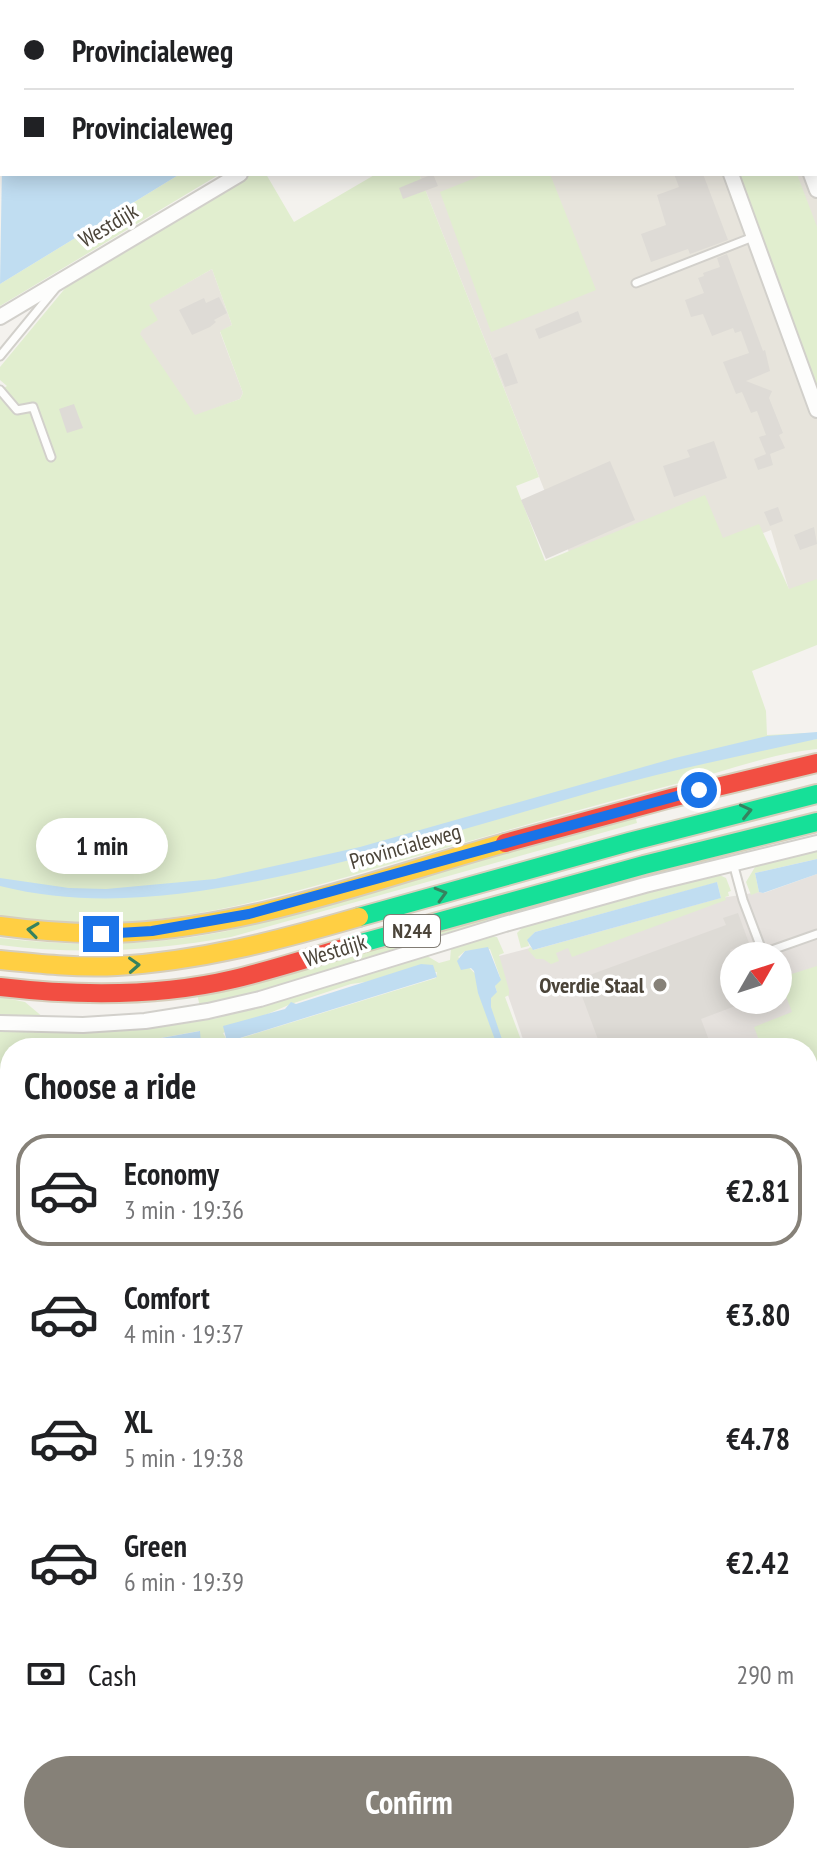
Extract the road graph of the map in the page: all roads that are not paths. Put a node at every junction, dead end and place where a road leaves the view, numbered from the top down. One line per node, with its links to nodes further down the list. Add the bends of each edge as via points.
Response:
1 (237, 176): 4 (street, Westdijk)
2 (732, 176): 3 (street)
3 (754, 237): 5 (lane); 9 (street)
4 (63, 279): 6 (street, Westdijk); 7 (lane)
5 (636, 283)
6 (0, 317)
7 (0, 356)
8 (0, 390): 10 (lane, via 17,410 33,407)
9 (817, 410)
10 (51, 457)
11 (817, 763): 16 (main road, Provincialeweg, one-way to 16, via 204,924 101,934)
12 (817, 794): 18 (main road, one-way to 12, via 135,966 223,954)
13 (817, 822): 19 (main road, Westdijk / N244, via 233,979 113,992)
14 (817, 843): 15 (street, Westdijk)
15 (733, 863): 17 (lane, via 763,953); 20 (street, Westdijk, via 208,1011 83,1025)
16 (0, 926)
17 (817, 934)
18 (0, 960)
19 (0, 987)
20 (0, 1023)

